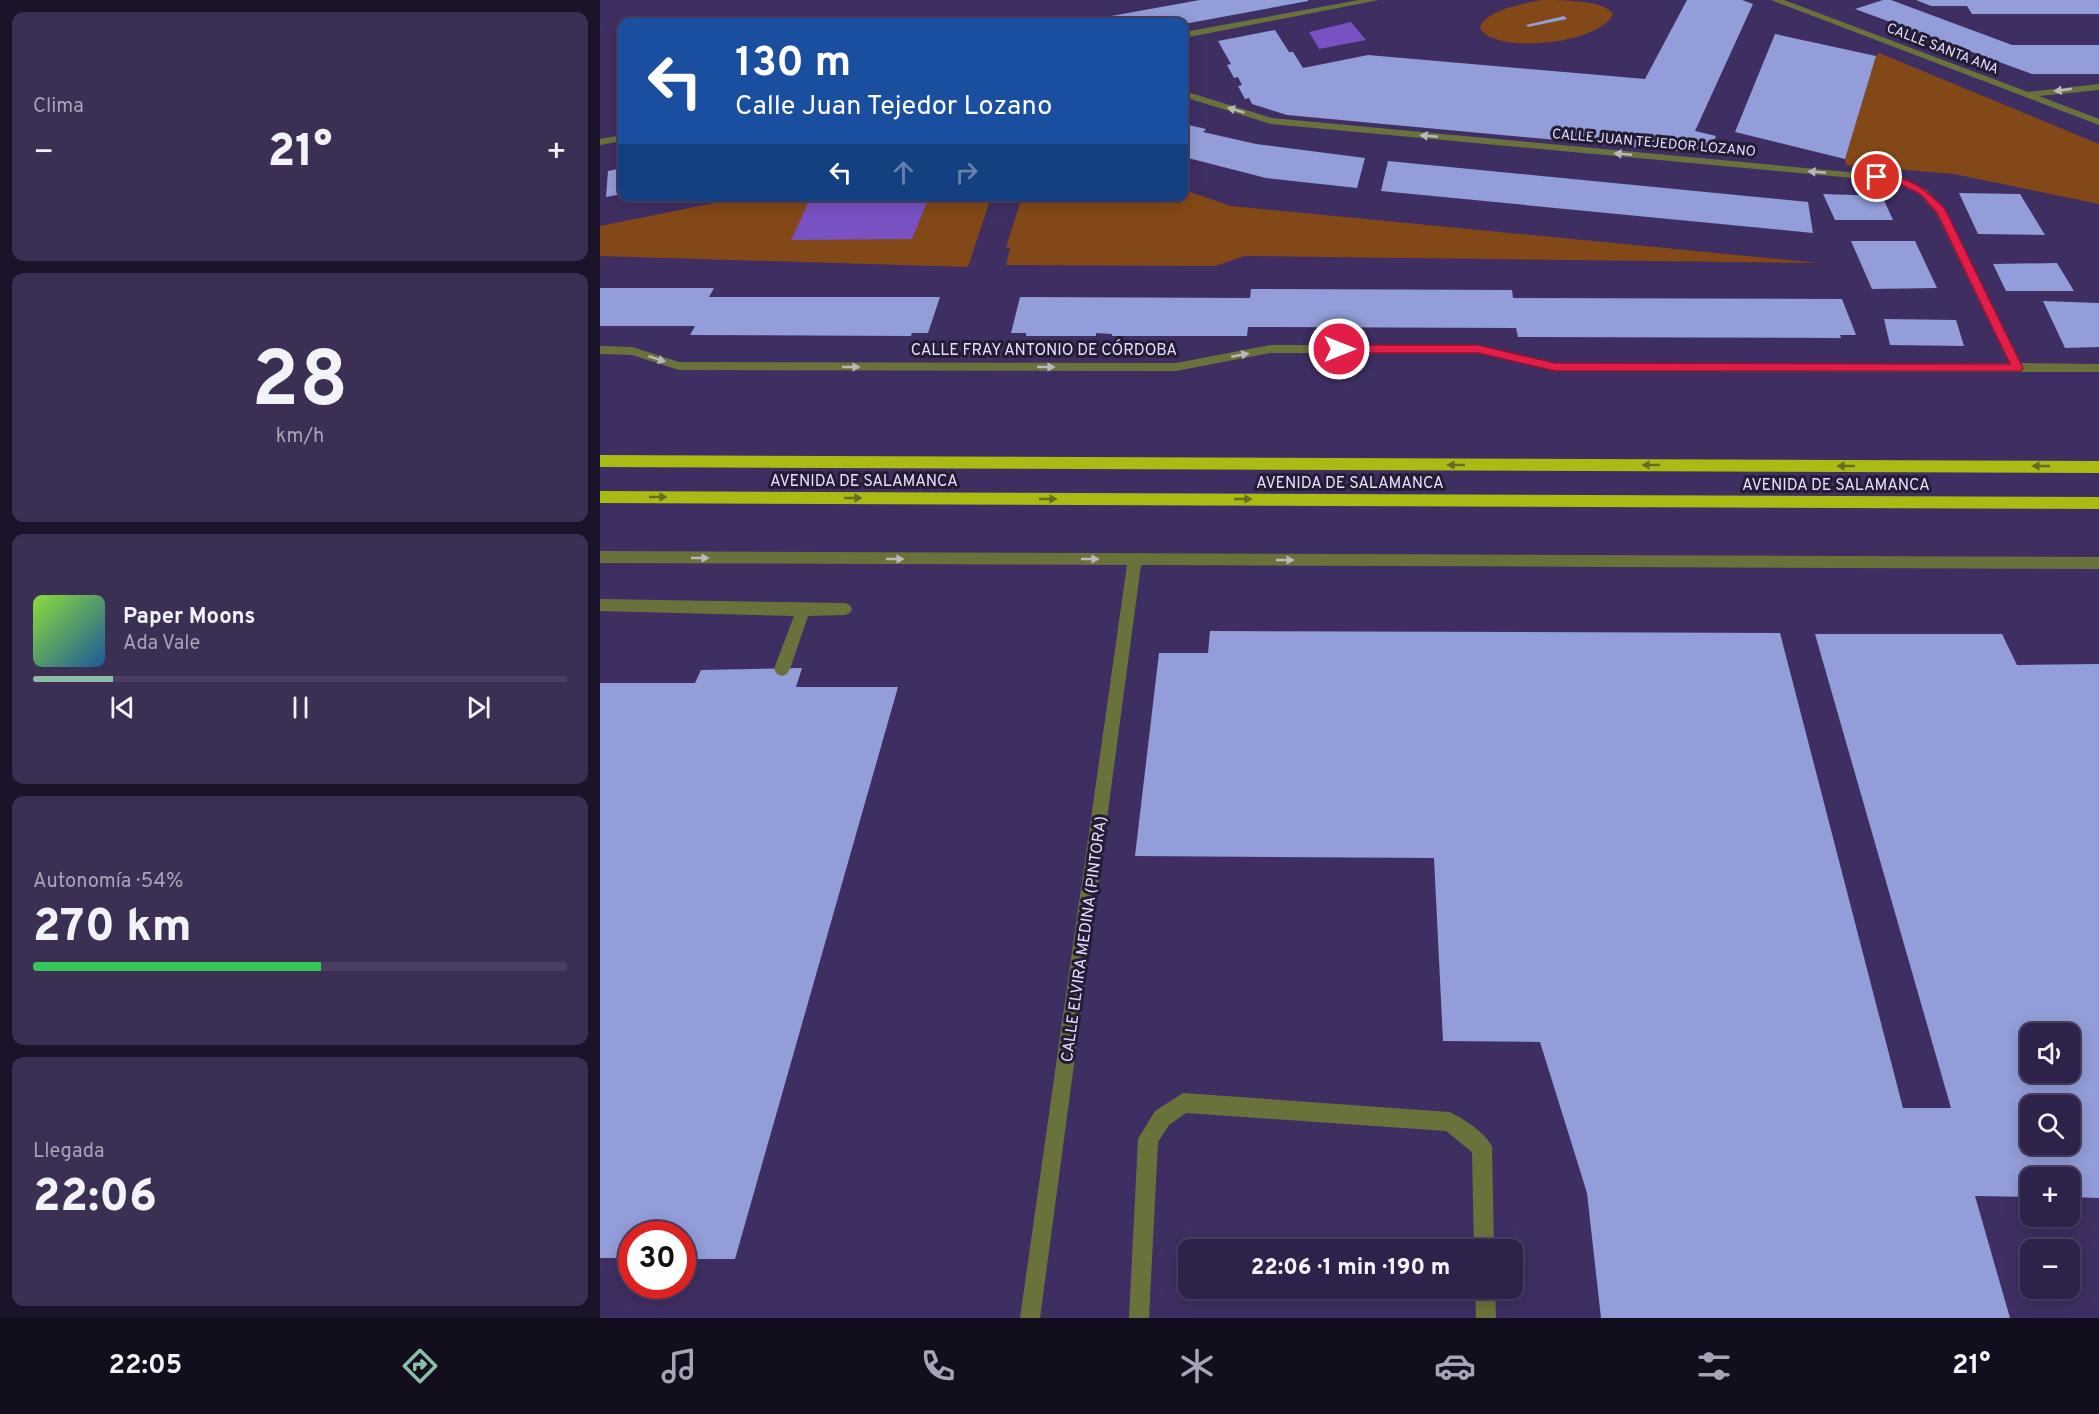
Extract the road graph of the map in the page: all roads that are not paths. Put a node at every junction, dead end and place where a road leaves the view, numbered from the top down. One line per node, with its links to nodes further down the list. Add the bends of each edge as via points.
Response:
1 (1374, 0): 4 (street)
2 (1801, 0): 3 (street)
3 (1781, 2): 7 (street, CALLE SANTA ANA)
4 (1188, 34)
5 (2099, 87): 7 (street, one-way to 7)
6 (1188, 95): 12 (street, CALLE JUAN TEJEDOR LOZANO, one-way to 6, via 1941,212 1923,192 1898,179 1271,121)
7 (2026, 95): 8 (street, CALLE SANTA ANA)
8 (2099, 122)
9 (618, 139): 10 (street)
10 (600, 142)
11 (600, 350): 12 (street, CALLE FRAY ANTONIO DE CÓRDOBA, one-way to 12, via 632,351 679,366 1176,367 1270,349 1478,349 1555,367)
12 (2018, 368): 13 (street, CALLE FRAY ANTONIO DE CÓRDOBA)
13 (2099, 369)
14 (600, 462): 15 (highway, AVENIDA DE SALAMANCA, one-way to 14)
15 (2099, 466)
16 (600, 497): 17 (highway, AVENIDA DE SALAMANCA, one-way to 17)
17 (2099, 503)
18 (600, 557): 19 (street, one-way to 19)
19 (1136, 560): 20 (street, one-way to 20); 27 (street, CALLE ELVIRA MEDINA (PINTORA))
20 (2099, 563)
21 (600, 605): 23 (street)
22 (845, 609): 23 (street)
23 (803, 610): 24 (street)
24 (782, 669)
25 (1484, 1239): 28 (street, via 1482,1147 1449,1122 1183,1103 1162,1118 1148,1139)
26 (1485, 1299): 29 (street)
27 (1030, 1318)
28 (1139, 1318)
29 (1486, 1318)

